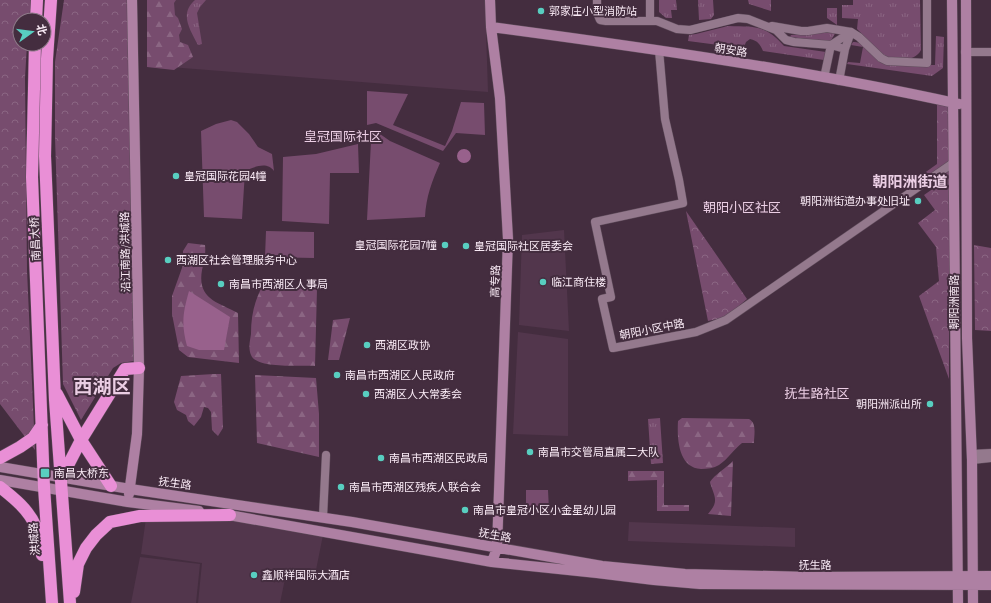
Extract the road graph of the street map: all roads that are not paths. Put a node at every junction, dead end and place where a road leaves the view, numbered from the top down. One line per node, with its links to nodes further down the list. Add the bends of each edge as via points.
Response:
1 (37, 0): 10 (highway)
2 (51, 0): 27 (highway, 南昌大桥, via 45,156)
3 (132, 0): 26 (main road, 沿江南路/洪城路)
4 (490, 0): 13 (main road, 高专路)
5 (597, 0): 11 (street, via 600,20)
6 (650, 0): 11 (street)
7 (927, 0): 14 (street, via 926,63 887,61)
8 (952, 0): 23 (main road, 朝阳洲南路)
9 (966, 0): 19 (main road, 朝阳洲南路)
10 (36, 12)
11 (650, 21): 12 (street, via 690,30 738,18 748,18)
12 (762, 24): 14 (street, via 801,31 826,28); 15 (street, via 776,30 786,40)
13 (491, 27): 17 (main road, 朝安路); 47 (main road, 高专路, via 500,98 508,239)
14 (851, 32): 15 (street); 16 (street)
15 (831, 45): 16 (street); 21 (street)
16 (846, 49): 22 (street)
17 (659, 50): 21 (main road, 朝安路); 25 (street, 朝阳小区中路, via 666,119 682,203 595,222 611,297 602,299 613,348 696,332 726,320)
18 (35, 52): 28 (highway, 南昌大桥, via 32,177)
19 (965, 52): 20 (street); 24 (main road, 朝阳洲南路)
20 (991, 52)
21 (824, 78): 22 (main road, 朝安路)
22 (839, 80): 23 (main road, 朝安路)
23 (952, 102): 24 (main road, 朝安路); 25 (main road, 朝阳洲南路)
24 (965, 105): 32 (main road, 朝阳洲南路, via 966,338)
25 (953, 163): 50 (main road, 朝阳洲南路)
26 (140, 368): 29 (highway, via 125,370); 42 (main road, 沿江南路/洪城路, via 137,434)
27 (55, 389): 29 (highway); 37 (highway, 南昌大桥)
28 (42, 425): 33 (highway, via 33,438); 36 (highway, 南昌大桥)
29 (81, 440): 37 (highway); 39 (highway)
30 (991, 452): 32 (street)
31 (326, 455): 46 (street)
32 (972, 457): 34 (street); 51 (main road, 朝阳洲南路)
33 (0, 458)
34 (991, 458)
35 (0, 467): 36 (main road, 抚生路)
36 (43, 474): 37 (main road, 抚生路); 40 (highway, 洪城路)
37 (62, 477): 39 (main road, 抚生路); 43 (highway)
38 (0, 480): 40 (main road, 抚生路)
39 (111, 486): 42 (main road, 抚生路)
40 (44, 487): 43 (main road, 抚生路); 53 (highway, 洪城路)
41 (0, 488): 53 (highway, via 26,509 36,527)
42 (130, 489): 44 (main road, 沿江南路/洪城路); 46 (main road, 抚生路)
43 (62, 490): 44 (main road, 抚生路); 54 (highway)
44 (128, 502): 45 (main road, 抚生路)
45 (230, 515): 48 (main road, 抚生路); 54 (highway, via 140,516 110,522 86,548 78,564)
46 (323, 517): 47 (main road, 抚生路)
47 (497, 548): 48 (main road, 高专路); 50 (main road, 抚生路, via 602,566 685,574)
48 (492, 562): 50 (main road, 抚生路, via 700,584)
49 (991, 576): 51 (main road, 抚生路)
50 (958, 581): 51 (main road, 抚生路); 55 (main road, 朝阳洲南路)
51 (973, 581): 52 (main road, 抚生路); 56 (main road, 朝阳洲南路)
52 (991, 585)
53 (52, 600)
54 (71, 603)
55 (958, 603)
56 (973, 603)

